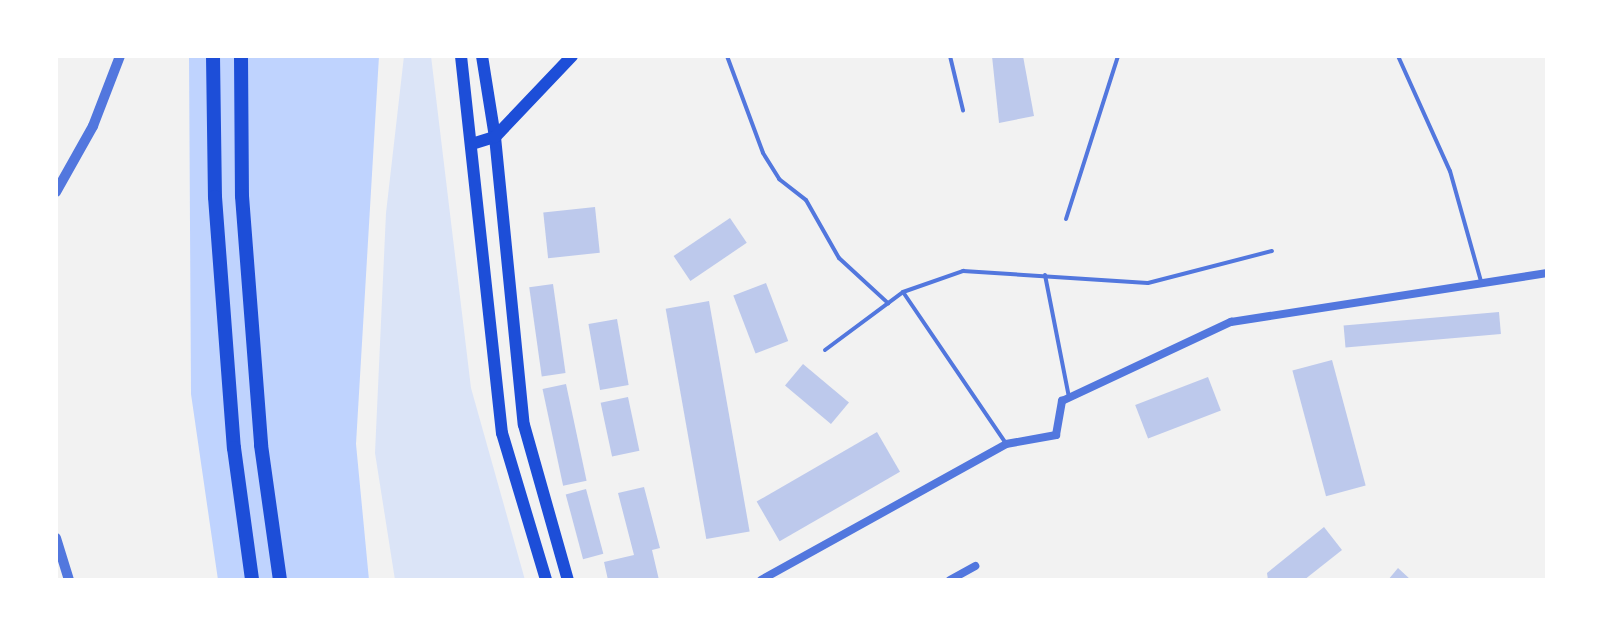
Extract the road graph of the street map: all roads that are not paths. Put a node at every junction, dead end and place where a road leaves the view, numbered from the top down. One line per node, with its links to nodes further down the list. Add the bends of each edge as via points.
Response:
1 (120, 56): 14 (street, via 93,126)
2 (213, 56): 28 (highway, via 223,307)
3 (241, 56): 29 (highway, via 246,242 261,445)
4 (461, 56): 13 (highway)
5 (482, 56): 12 (highway)
6 (572, 56): 12 (highway)
7 (727, 56): 21 (lane, via 763,153 779,179 806,200 839,258)
8 (950, 56): 11 (lane)
9 (1118, 56): 15 (lane)
10 (1398, 56): 19 (lane, via 1450,171)
11 (963, 110)
12 (495, 137): 13 (highway); 31 (highway, via 524,425)
13 (475, 143): 30 (highway, via 502,433)
14 (56, 192)
15 (1066, 219)
16 (1272, 251): 18 (lane, via 1148,283)
17 (1547, 273): 19 (street)
18 (1045, 275): 20 (lane, via 963,271); 23 (lane)
19 (1481, 281): 23 (street, via 1231,322)
20 (903, 292): 21 (lane); 24 (lane)
21 (888, 303): 22 (lane)
22 (825, 350)
23 (1069, 397): 24 (street, via 1062,401 1056,435)
24 (1006, 444): 32 (street)
25 (56, 538): 27 (street)
26 (975, 566): 33 (street)
27 (69, 580)
28 (252, 580)
29 (280, 580)
30 (546, 580)
31 (568, 580)
32 (761, 580)
33 (950, 580)

